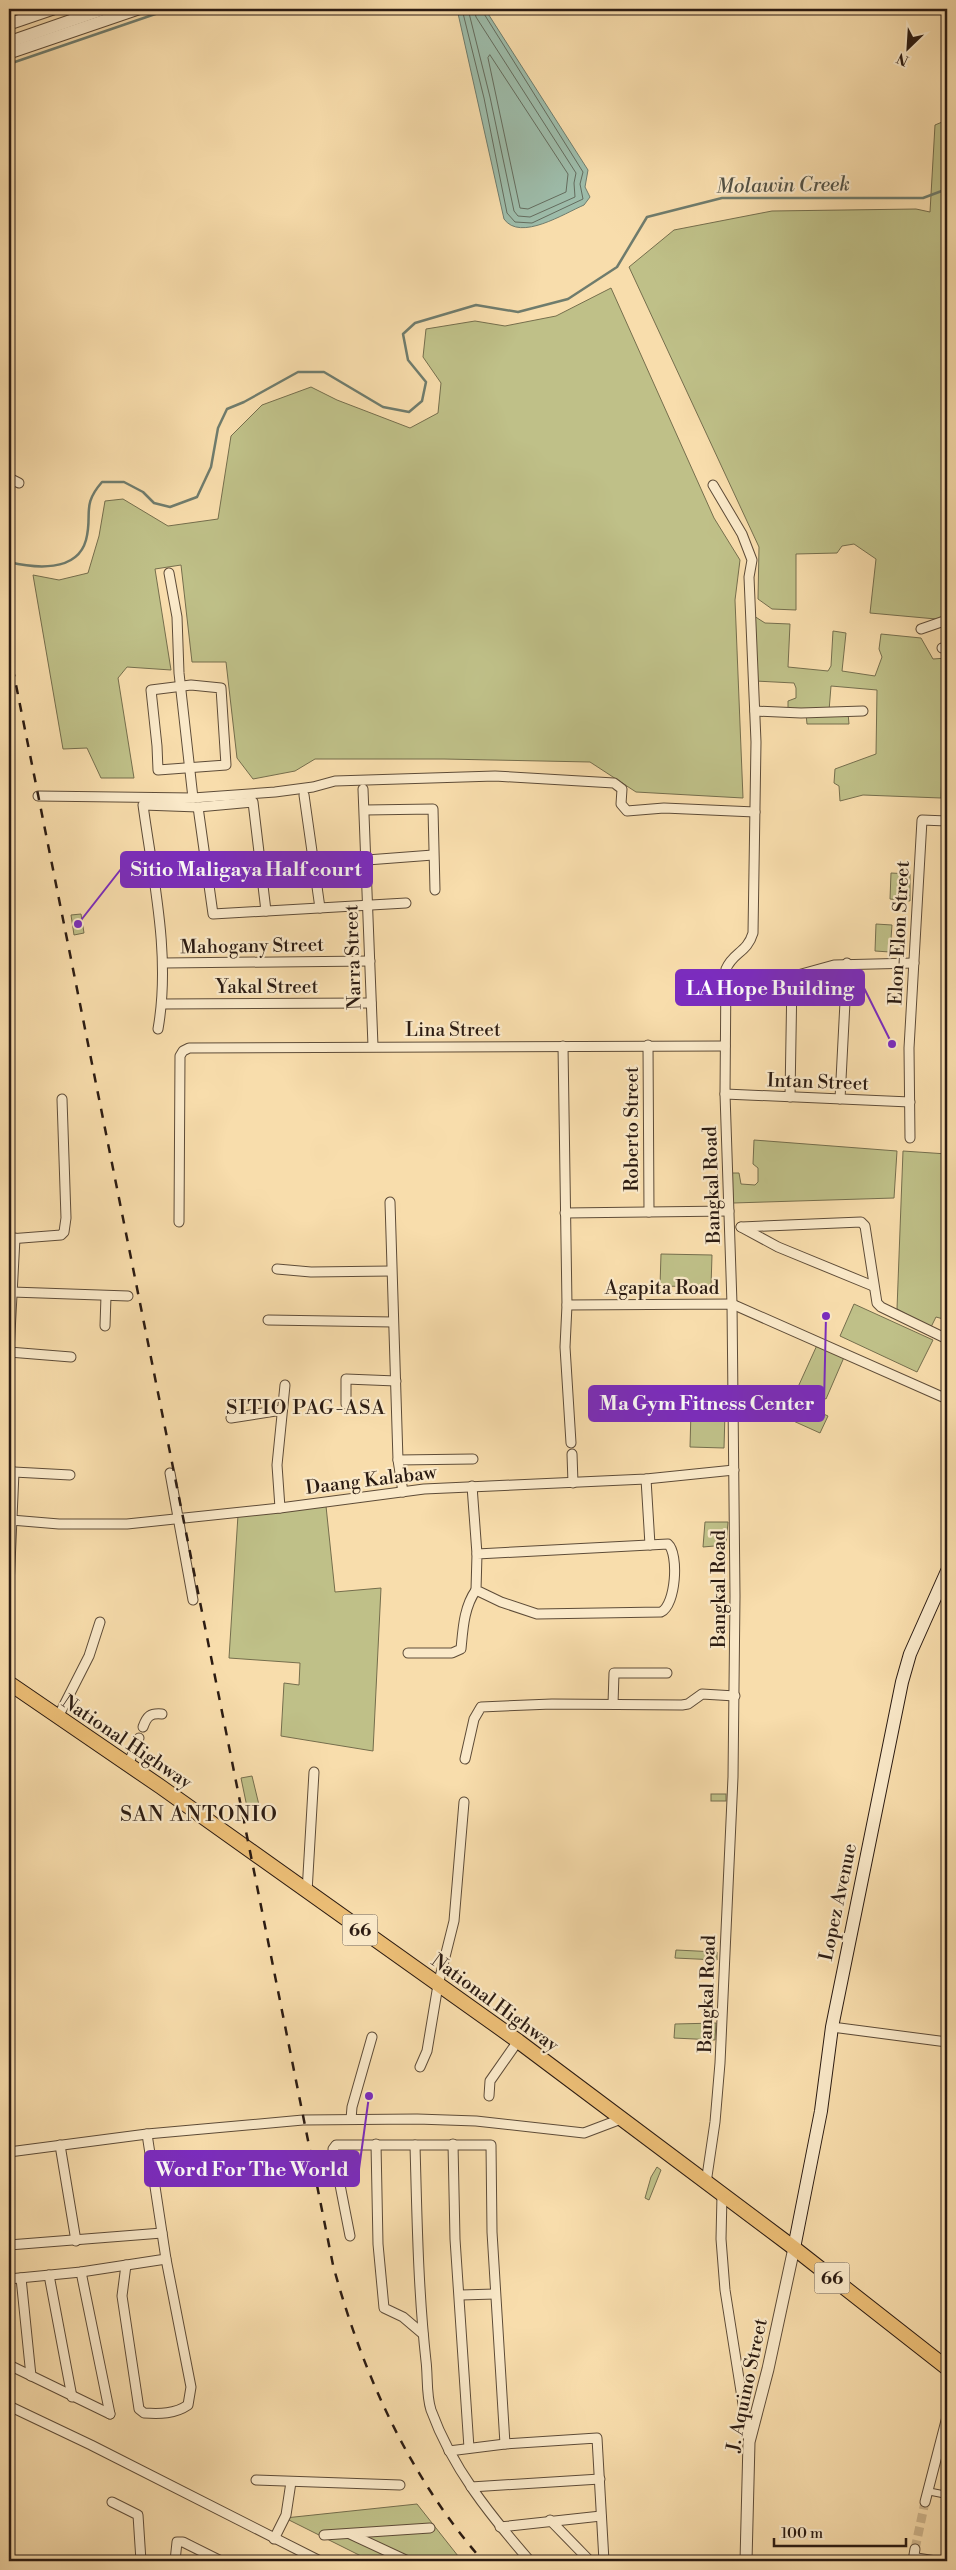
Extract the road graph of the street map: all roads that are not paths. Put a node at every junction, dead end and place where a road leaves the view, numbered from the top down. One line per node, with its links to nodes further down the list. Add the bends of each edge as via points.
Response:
1 (53, 9): 4 (street)
2 (104, 9): 5 (street)
3 (138, 9): 6 (street)
4 (9, 24)
5 (9, 42)
6 (9, 53)
7 (9, 478): 8 (street)
8 (19, 483)
9 (713, 485): 14 (street, Bangkal Road, via 742,534 752,560 749,577)
10 (169, 573): 13 (street, via 177,617)
11 (947, 620): 12 (street)
12 (921, 629)
13 (182, 685): 16 (street); 16 (street, via 151,690 158,770); 16 (street, via 221,688 226,765)
14 (755, 711): 15 (street, via 801,714); 23 (street, Bangkal Road)
15 (863, 711)
16 (191, 767): 20 (street)
17 (363, 789): 22 (street, Narra Street)
18 (304, 794): 30 (street)
19 (38, 796): 20 (street)
20 (193, 798): 23 (street, via 293,790 335,781 495,776 614,783 622,789 621,804 627,810)
21 (198, 807): 31 (street, via 213,914); 31 (street, via 253,802); 35 (street, via 144,805)
22 (365, 810): 25 (street, via 433,809); 26 (street, Narra Street)
23 (755, 812): 37 (street, Bangkal Road, via 753,933 749,945 730,960 726,969)
24 (947, 821): 34 (street, Elon-Elon Street, via 922,820)
25 (433, 855): 26 (street); 27 (street)
26 (367, 860): 29 (street, Narra Street)
27 (435, 890)
28 (406, 903): 29 (street)
29 (367, 906): 30 (street); 32 (street, Narra Street)
30 (320, 908): 31 (street)
31 (266, 911)
32 (370, 961): 35 (street, Mahogany Street); 38 (street, Narra Street)
33 (847, 963): 34 (street); 36 (street); 48 (street)
34 (914, 963): 49 (street, Elon-Elon Street, via 909,1048)
35 (164, 964): 39 (street)
36 (792, 977): 37 (street); 46 (street)
37 (726, 995): 44 (street, Bangkal Road)
38 (371, 1003): 39 (street, Yakal Street); 42 (street, Narra Street)
39 (163, 1004): 40 (street)
40 (158, 1029)
41 (648, 1045): 43 (street, Lina Street); 44 (street, Lina Street); 53 (street, Roberto Street)
42 (373, 1046): 43 (street, Lina Street); 55 (street, Lina Street, via 188,1048 182,1051)
43 (563, 1046): 54 (street)
44 (725, 1046): 45 (street, Bangkal Road)
45 (725, 1094): 46 (street, Intan Street); 52 (street, Bangkal Road)
46 (790, 1097): 48 (street, Intan Street)
47 (62, 1099): 58 (street, via 64,1232)
48 (840, 1099): 49 (street, Intan Street)
49 (910, 1102): 50 (street, Elon-Elon Street)
50 (910, 1138)
51 (390, 1202): 61 (street)
52 (729, 1211): 53 (street); 56 (street, Bangkal Road)
53 (649, 1212): 54 (street)
54 (566, 1213): 67 (street)
55 (179, 1222)
56 (729, 1226): 57 (street); 66 (street, Bangkal Road)
57 (741, 1227): 62 (street, via 778,1248); 62 (street, via 861,1222 865,1226)
58 (12, 1239): 60 (street)
59 (277, 1269): 61 (street)
60 (11, 1270): 63 (street)
61 (391, 1271): 69 (street)
62 (873, 1286): 71 (street, via 881,1307)
63 (12, 1292): 64 (street); 72 (street)
64 (106, 1296): 65 (street); 70 (street)
65 (128, 1296)
66 (732, 1304): 67 (street, Agapita Road); 76 (street, Agapita Road); 84 (street, Bangkal Road)
67 (567, 1305): 80 (street)
68 (268, 1320): 69 (street)
69 (393, 1322): 74 (street)
70 (105, 1326)
71 (947, 1339)
72 (9, 1352): 73 (street)
73 (72, 1357)
74 (396, 1381): 77 (street, via 346,1378); 83 (street)
75 (285, 1385): 78 (street)
76 (947, 1399)
77 (346, 1404)
78 (282, 1410): 79 (street); 92 (street, via 278,1465)
79 (231, 1418)
80 (571, 1444)
81 (572, 1454): 89 (street)
82 (473, 1459): 83 (street)
83 (398, 1460): 91 (street)
84 (734, 1470): 88 (street, Daang Kalabaw); 105 (street, Bangkal Road)
85 (11, 1472): 87 (street); 94 (street)
86 (170, 1473): 93 (street)
87 (70, 1474)
88 (646, 1479): 89 (street, Daang Kalabaw); 95 (street)
89 (573, 1484): 90 (street, Daang Kalabaw)
90 (472, 1486): 91 (street, Daang Kalabaw); 96 (street)
91 (403, 1492): 92 (street, Daang Kalabaw)
92 (280, 1508): 93 (street, Daang Kalabaw)
93 (178, 1518): 94 (street, Daang Kalabaw, via 127,1524); 100 (street)
94 (12, 1520): 98 (street)
95 (650, 1545): 96 (street); 99 (street, via 668,1544 673,1553 673,1595 669,1606 661,1612 537,1614)
96 (476, 1554): 99 (street)
97 (947, 1571): 117 (main road, Lopez Avenue, via 902,1682)
98 (9, 1586)
99 (476, 1590): 102 (street, via 466,1611 461,1648 452,1653)
100 (193, 1600)
101 (100, 1622): 108 (street, via 89,1656)
102 (408, 1653)
103 (668, 1673): 106 (street, via 614,1673)
104 (9, 1683): 108 (main road, National Highway / 66)
105 (735, 1696): 106 (street, via 702,1694 682,1705); 131 (street, Bangkal Road, via 719,2078)
106 (614, 1704): 111 (street, via 481,1707 474,1720)
107 (162, 1714): 109 (street, via 147,1717)
108 (58, 1717): 112 (main road, National Highway / 66)
109 (143, 1727)
110 (139, 1738): 112 (street)
111 (466, 1759)
112 (128, 1765): 115 (main road, National Highway / 66)
113 (314, 1772): 115 (street)
114 (464, 1802): 116 (street, via 457,1900)
115 (307, 1892): 116 (main road, National Highway / 66)
116 (438, 1985): 119 (main road, National Highway / 66); 121 (street, via 427,2051)
117 (832, 2027): 120 (street); 137 (main road, Lopez Avenue, via 821,2111)
118 (372, 2037): 123 (street)
119 (518, 2041): 122 (street, via 490,2080); 124 (main road, National Highway / 66)
120 (947, 2042)
121 (420, 2067)
122 (489, 2096)
123 (351, 2119): 124 (street, via 476,2121 584,2133); 125 (street, via 303,2120)
124 (621, 2119): 131 (main road, National Highway / 66)
125 (147, 2134): 128 (street); 133 (street)
126 (376, 2144): 129 (street); 134 (street, via 336,2145 333,2150); 146 (street, via 378,2244 384,2308 415,2325)
127 (453, 2144): 129 (street); 144 (street, via 491,2145); 145 (street)
128 (60, 2145): 130 (street); 135 (street)
129 (415, 2145): 146 (street)
130 (9, 2152)
131 (706, 2183): 132 (main road, National Highway / 66)
132 (722, 2195): 137 (main road, National Highway / 66); 153 (street, via 725,2290)
133 (162, 2233): 135 (street); 138 (street)
134 (350, 2236)
135 (76, 2242): 136 (street)
136 (9, 2245)
137 (794, 2248): 148 (main road, National Highway / 66); 153 (street, J. Aquino Street)
138 (166, 2259): 139 (street); 139 (street, via 191,2387 188,2405 167,2413 144,2413 139,2409 122,2296)
139 (126, 2265): 140 (street)
140 (81, 2272): 141 (street); 150 (street, via 110,2414)
141 (49, 2275): 142 (street); 150 (street)
142 (21, 2278): 143 (street); 149 (street)
143 (9, 2279)
144 (495, 2294): 145 (street); 154 (street)
145 (460, 2295): 155 (street)
146 (423, 2334): 156 (street, via 430,2407)
147 (9, 2365): 149 (street)
148 (947, 2368)
149 (31, 2376): 150 (street)
150 (72, 2397)
151 (9, 2406): 172 (street)
152 (947, 2417): 162 (street)
153 (749, 2442): 182 (street, J. Aquino Street)
154 (505, 2444): 155 (street); 157 (street, via 598,2438)
155 (469, 2448): 156 (street)
156 (449, 2451): 161 (street)
157 (600, 2479): 161 (street); 166 (street)
158 (256, 2480): 159 (street)
159 (291, 2482): 160 (street); 172 (street, via 286,2515)
160 (400, 2485)
161 (471, 2487): 168 (street)
162 (927, 2491): 163 (street); 165 (street)
163 (947, 2496)
164 (112, 2502): 175 (street, via 138,2515)
165 (925, 2502)
166 (601, 2516): 167 (street); 181 (street)
167 (550, 2520): 168 (street); 180 (street)
168 (500, 2527): 179 (street)
169 (430, 2528): 170 (street)
170 (348, 2532): 171 (street); 178 (street)
171 (324, 2534)
172 (274, 2539): 177 (street)
173 (914, 2555): 183 (street)
174 (215, 2560): 176 (street, via 183,2542 177,2542)
175 (141, 2561)
176 (175, 2561)
177 (320, 2561)
178 (408, 2561)
179 (530, 2561)
180 (590, 2561)
181 (604, 2561)
182 (746, 2561)
183 (945, 2561)

